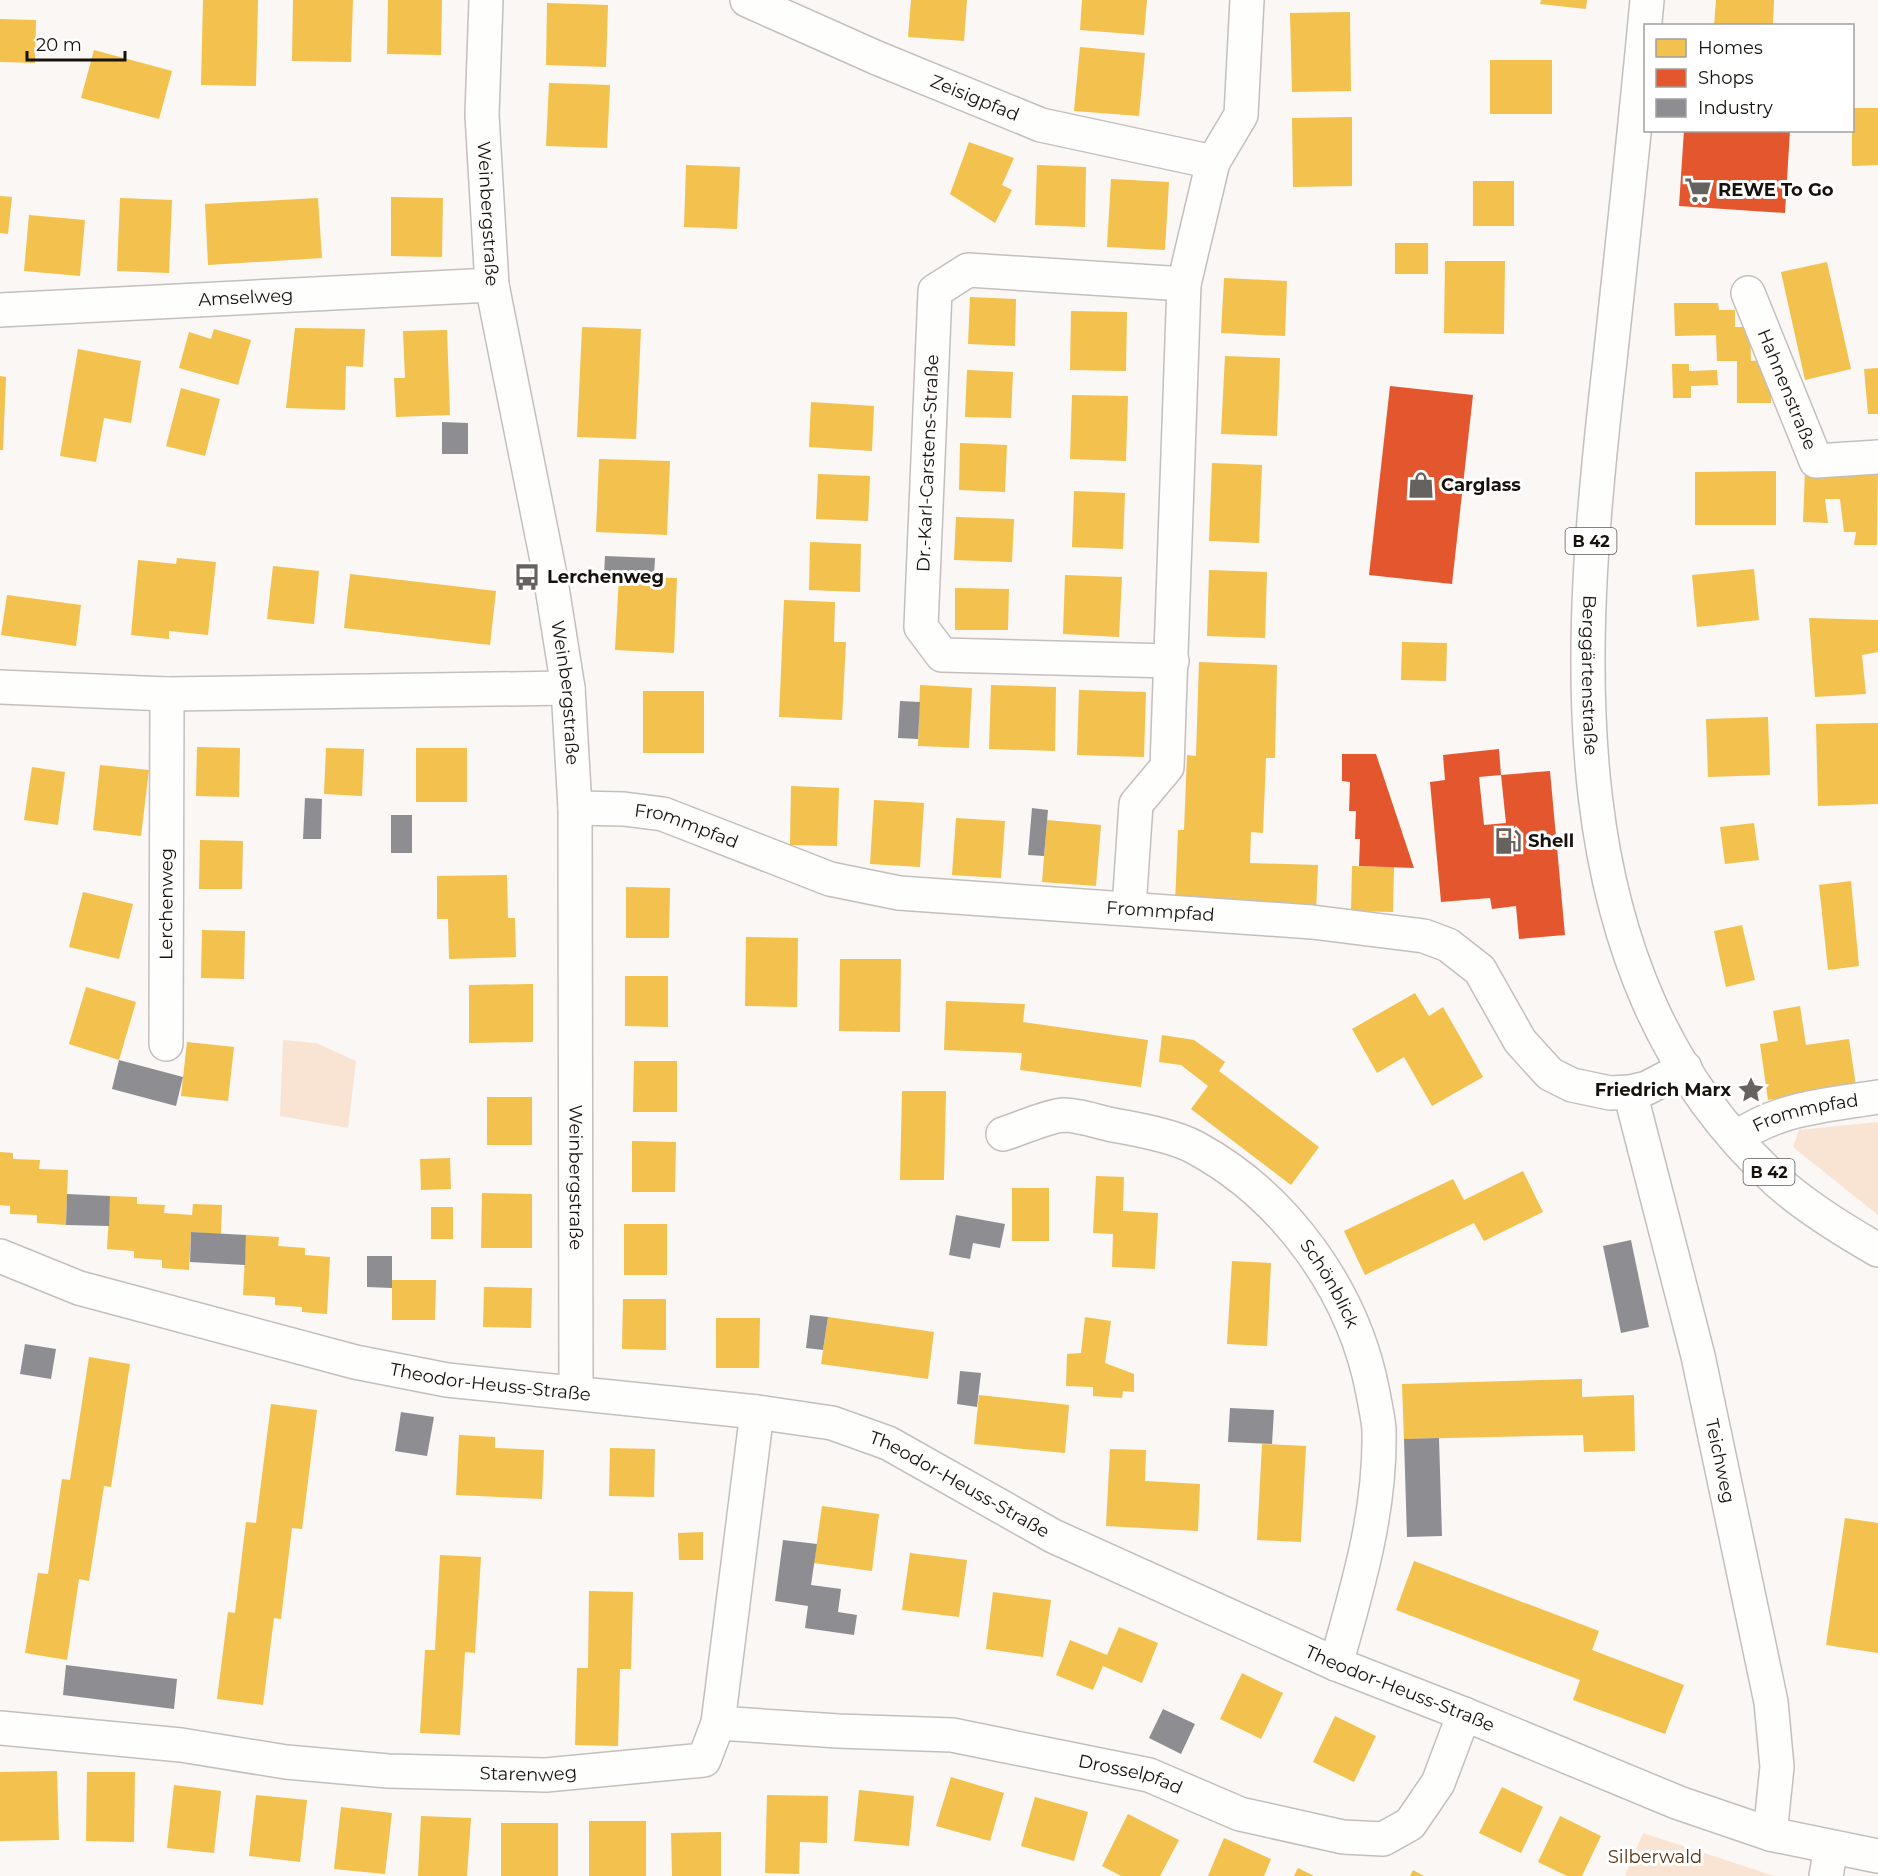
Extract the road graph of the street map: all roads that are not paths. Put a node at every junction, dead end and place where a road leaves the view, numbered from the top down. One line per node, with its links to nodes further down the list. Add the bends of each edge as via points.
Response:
1 (486, 0): 9 (street, Weinbergstraße, via 482,115)
2 (747, 0): 7 (street, Zeisigpfad, via 1041,125)
3 (1247, 0): 7 (street, via 1241,115)
4 (1647, 0): 5 (street, Berggärtenstraße / B 42)
5 (1644, 24)
6 (1644, 28): 20 (street, Berggärtenstraße / B 42, via 1596,481 1587,619 1587,714 1596,807 1622,929 1654,1014)
7 (1212, 162): 8 (street)
8 (1184, 284): 13 (street); 13 (street, Dr.-Karl-Carstens-Straße, via 968,270 935,291 921,627 942,655)
9 (492, 285): 11 (street, Amselweg); 15 (street, Weinbergstraße, via 550,575)
10 (1748, 293): 12 (street, Hahnenstraße, via 1816,461)
11 (0, 310)
12 (1878, 457)
13 (1172, 661): 18 (street, via 1167,767 1136,804)
14 (0, 687): 16 (street)
15 (568, 688): 16 (street); 17 (street, Weinbergstraße)
16 (167, 694): 19 (street, Lerchenweg)
17 (575, 808): 18 (street, Frommpfad, via 663,814 797,868 867,888); 27 (street, Weinbergstraße)
18 (1129, 908): 21 (street, Frommpfad, via 1424,936 1448,945 1480,970 1520,1041 1550,1074 1591,1091)
19 (166, 1044)
20 (1685, 1068): 21 (street, Frommpfad); 24 (street, Berggärtenstraße / B 42)
21 (1630, 1092): 33 (street, Teichweg, via 1698,1356 1771,1702 1777,1767)
22 (1878, 1097): 24 (street, Frommpfad, via 1792,1111 1754,1125)
23 (1003, 1134): 29 (street, Schönblick, via 1064,1115 1194,1146 1242,1177 1309,1246 1358,1340 1379,1427 1372,1530)
24 (1736, 1138): 25 (street, Berggärtenstraße / B 42, via 1785,1187)
25 (1878, 1250)
26 (0, 1256): 27 (street, Theodor-Heuss-Straße, via 79,1288 355,1362 447,1380)
27 (576, 1392): 28 (street, Theodor-Heuss-Straße)
28 (757, 1412): 29 (street, Theodor-Heuss-Straße, via 832,1423 888,1443 1053,1536); 31 (street, Starenweg)
29 (1336, 1664): 30 (street, Theodor-Heuss-Straße)
30 (1464, 1713): 31 (street, Drosselpfad, via 1438,1783 1410,1824 1383,1839 1343,1837 1240,1814 1149,1774 952,1734); 33 (street, Theodor-Heuss-Straße, via 1678,1803)
31 (718, 1723): 32 (street, Starenweg, via 704,1760 546,1775 377,1770 286,1762 181,1744)
32 (0, 1728)
33 (1770, 1834): 35 (street, Theodor-Heuss-Straße)
34 (1878, 1856): 35 (street, Theodor-Heuss-Straße)
35 (1828, 1862)

